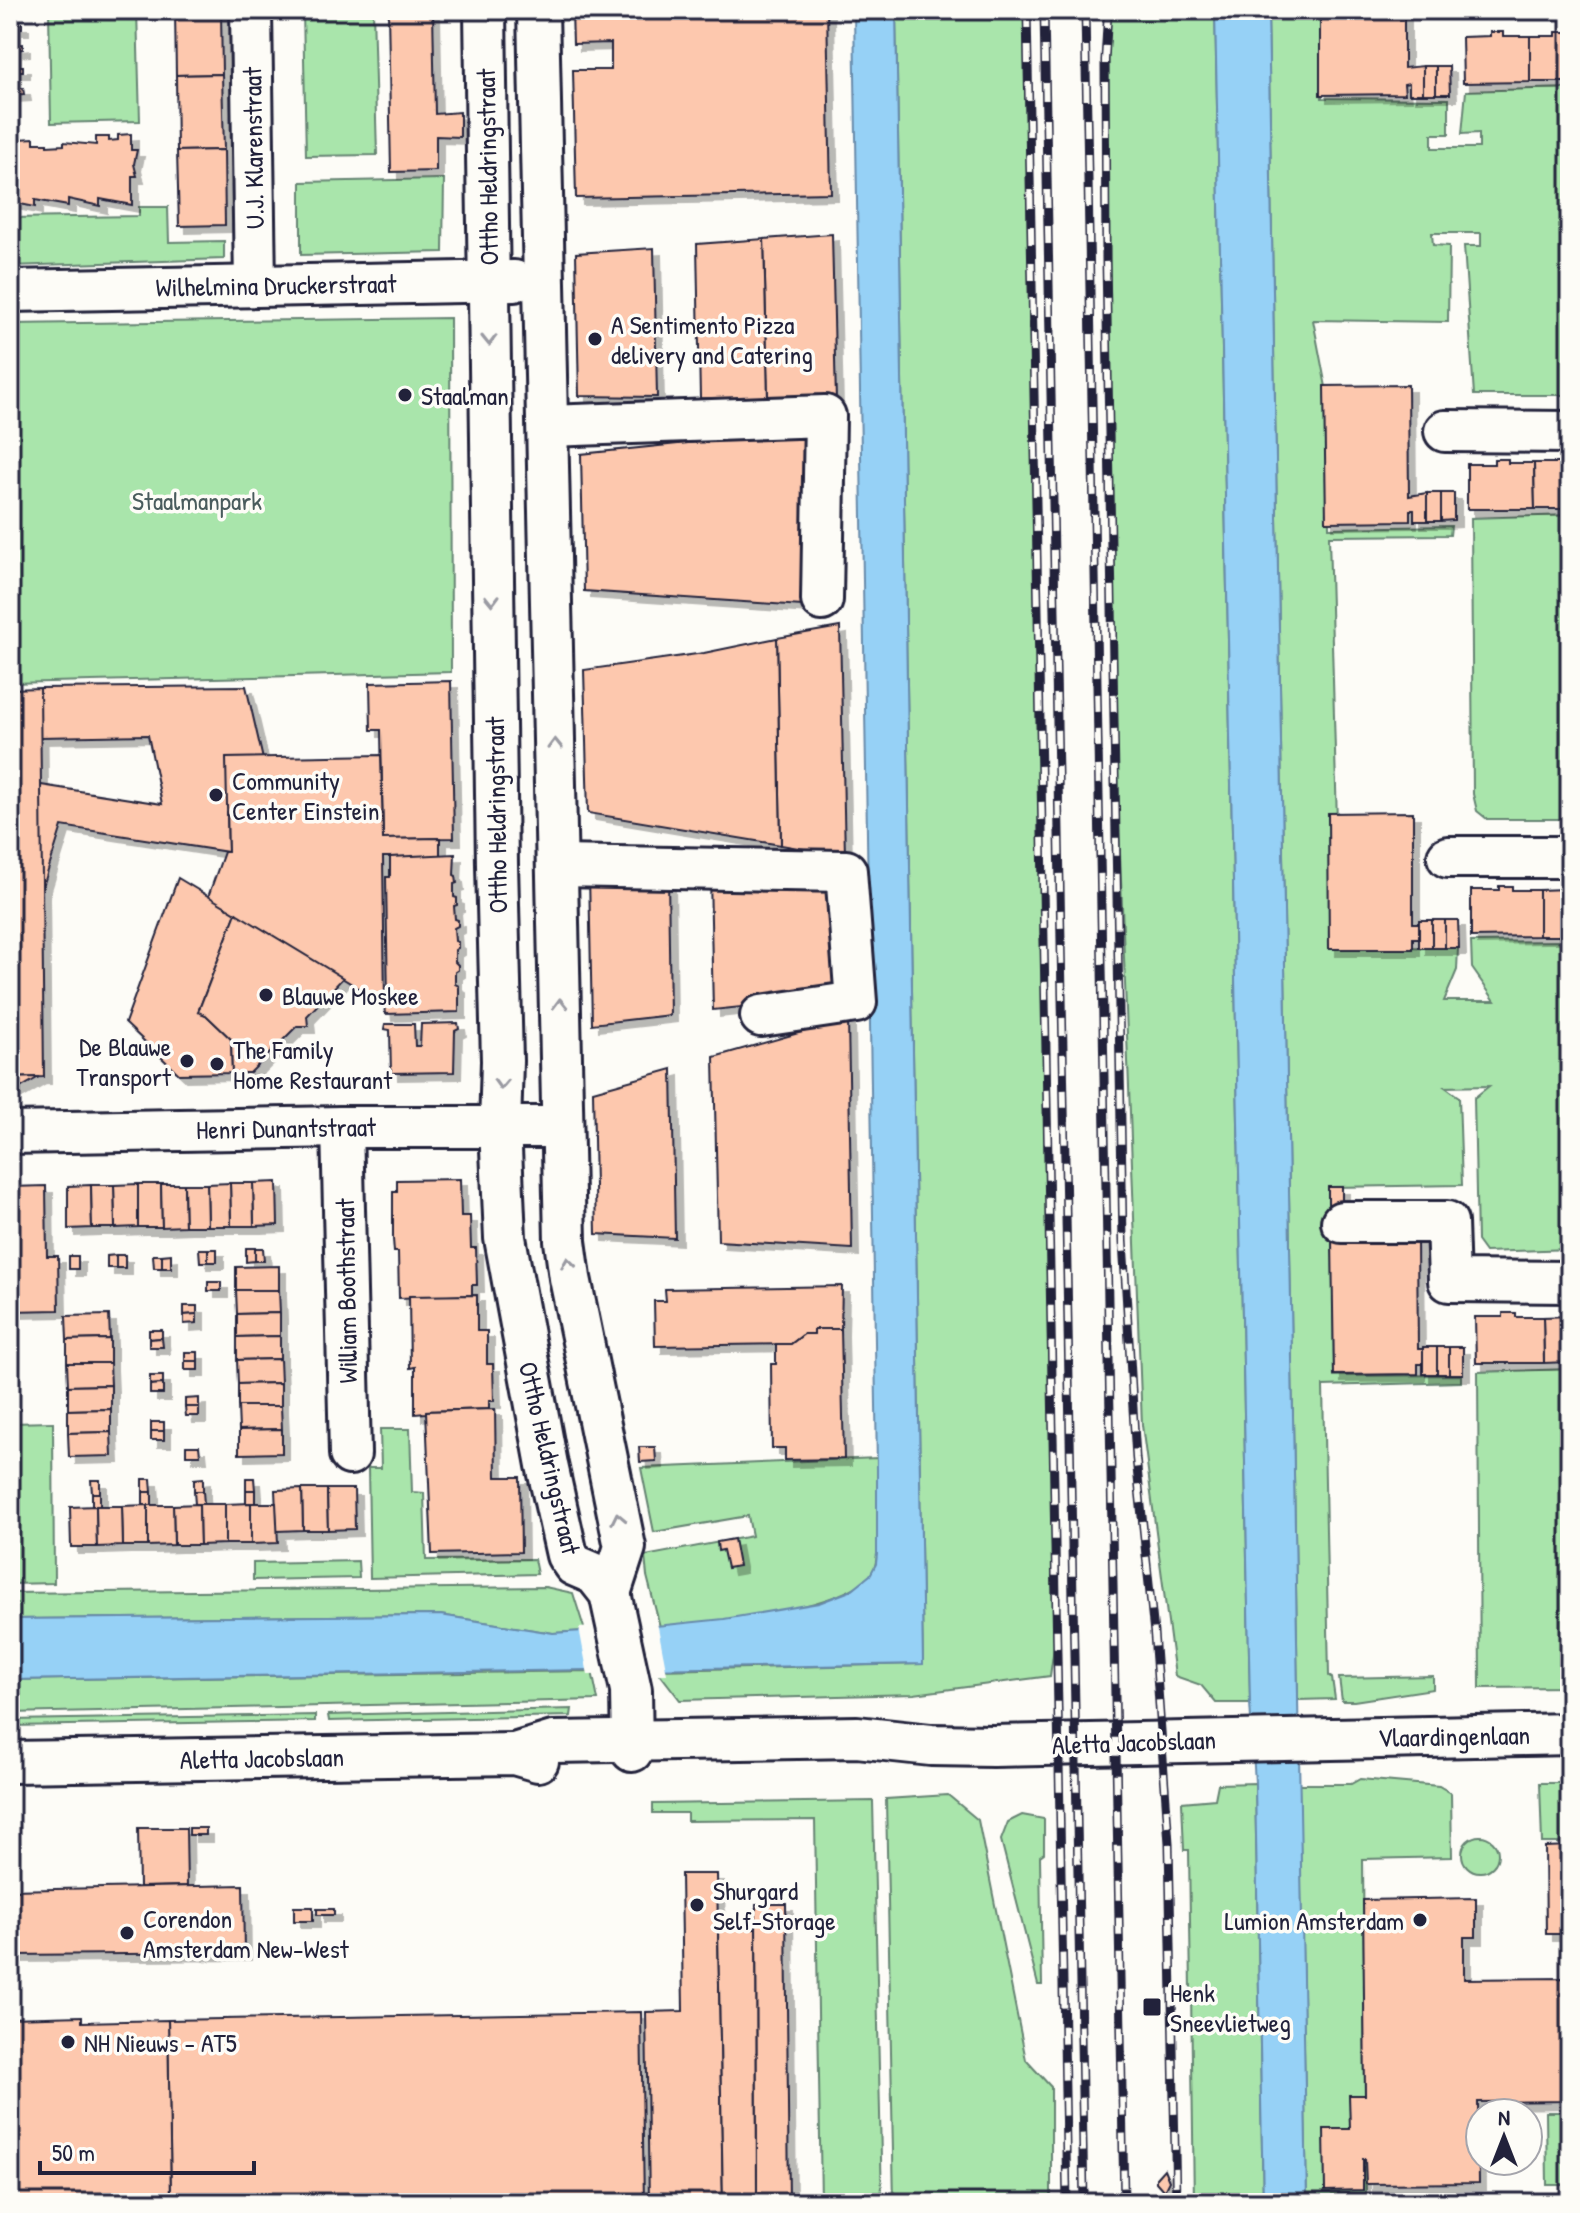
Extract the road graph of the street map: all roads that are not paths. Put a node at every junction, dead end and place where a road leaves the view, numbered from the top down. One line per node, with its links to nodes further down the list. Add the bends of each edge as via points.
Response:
1 (251, 10): 6 (street, U.J. Klarenstraat)
2 (485, 10): 5 (street, Ottho Heldringstraat)
3 (538, 10): 4 (street, Ottho Heldringstraat)
4 (542, 280): 5 (street, Wilhelmina Druckerstraat); 8 (street, Ottho Heldringstraat)
5 (489, 282): 6 (street, Wilhelmina Druckerstraat); 17 (street, Ottho Heldringstraat, one-way to 17)
6 (255, 286): 7 (street, Wilhelmina Druckerstraat)
7 (10, 291)
8 (548, 426): 11 (street, via 825,416); 14 (street, Ottho Heldringstraat, one-way to 8)
9 (1445, 431): 10 (street)
10 (1570, 432)
11 (822, 600)
12 (1448, 857): 13 (street)
13 (1570, 857)
14 (558, 866): 15 (street, via 846,871 856,1002); 18 (street, Ottho Heldringstraat, one-way to 14, via 573,1044)
15 (761, 1016)
16 (342, 1127): 17 (street, Henri Dunantstraat); 19 (street, Henri Dunantstraat); 22 (street, William Boothstraat)
17 (500, 1127): 18 (street, Henri Dunantstraat); 23 (street, Ottho Heldringstraat, via 505,1238 567,1555 574,1565 595,1574)
18 (562, 1127): 23 (street, Ottho Heldringstraat, one-way to 18, via 625,1547 570,1278)
19 (10, 1133)
20 (1342, 1222): 21 (street, via 1447,1222 1449,1281)
21 (1570, 1282)
22 (350, 1454)
23 (612, 1602): 27 (street, via 631,1690)
24 (1570, 1734): 25 (street, Vlaardingenlaan)
25 (1337, 1739): 26 (street, Aletta Jacobslaan)
26 (931, 1745): 27 (street, Aletta Jacobslaan, via 857,1737); 28 (street, Aletta Jacobslaan, via 857,1760 701,1765 555,1766)
27 (632, 1746): 28 (street, Aletta Jacobslaan, via 553,1742)
28 (514, 1754): 29 (street, Aletta Jacobslaan)
29 (10, 1762)

